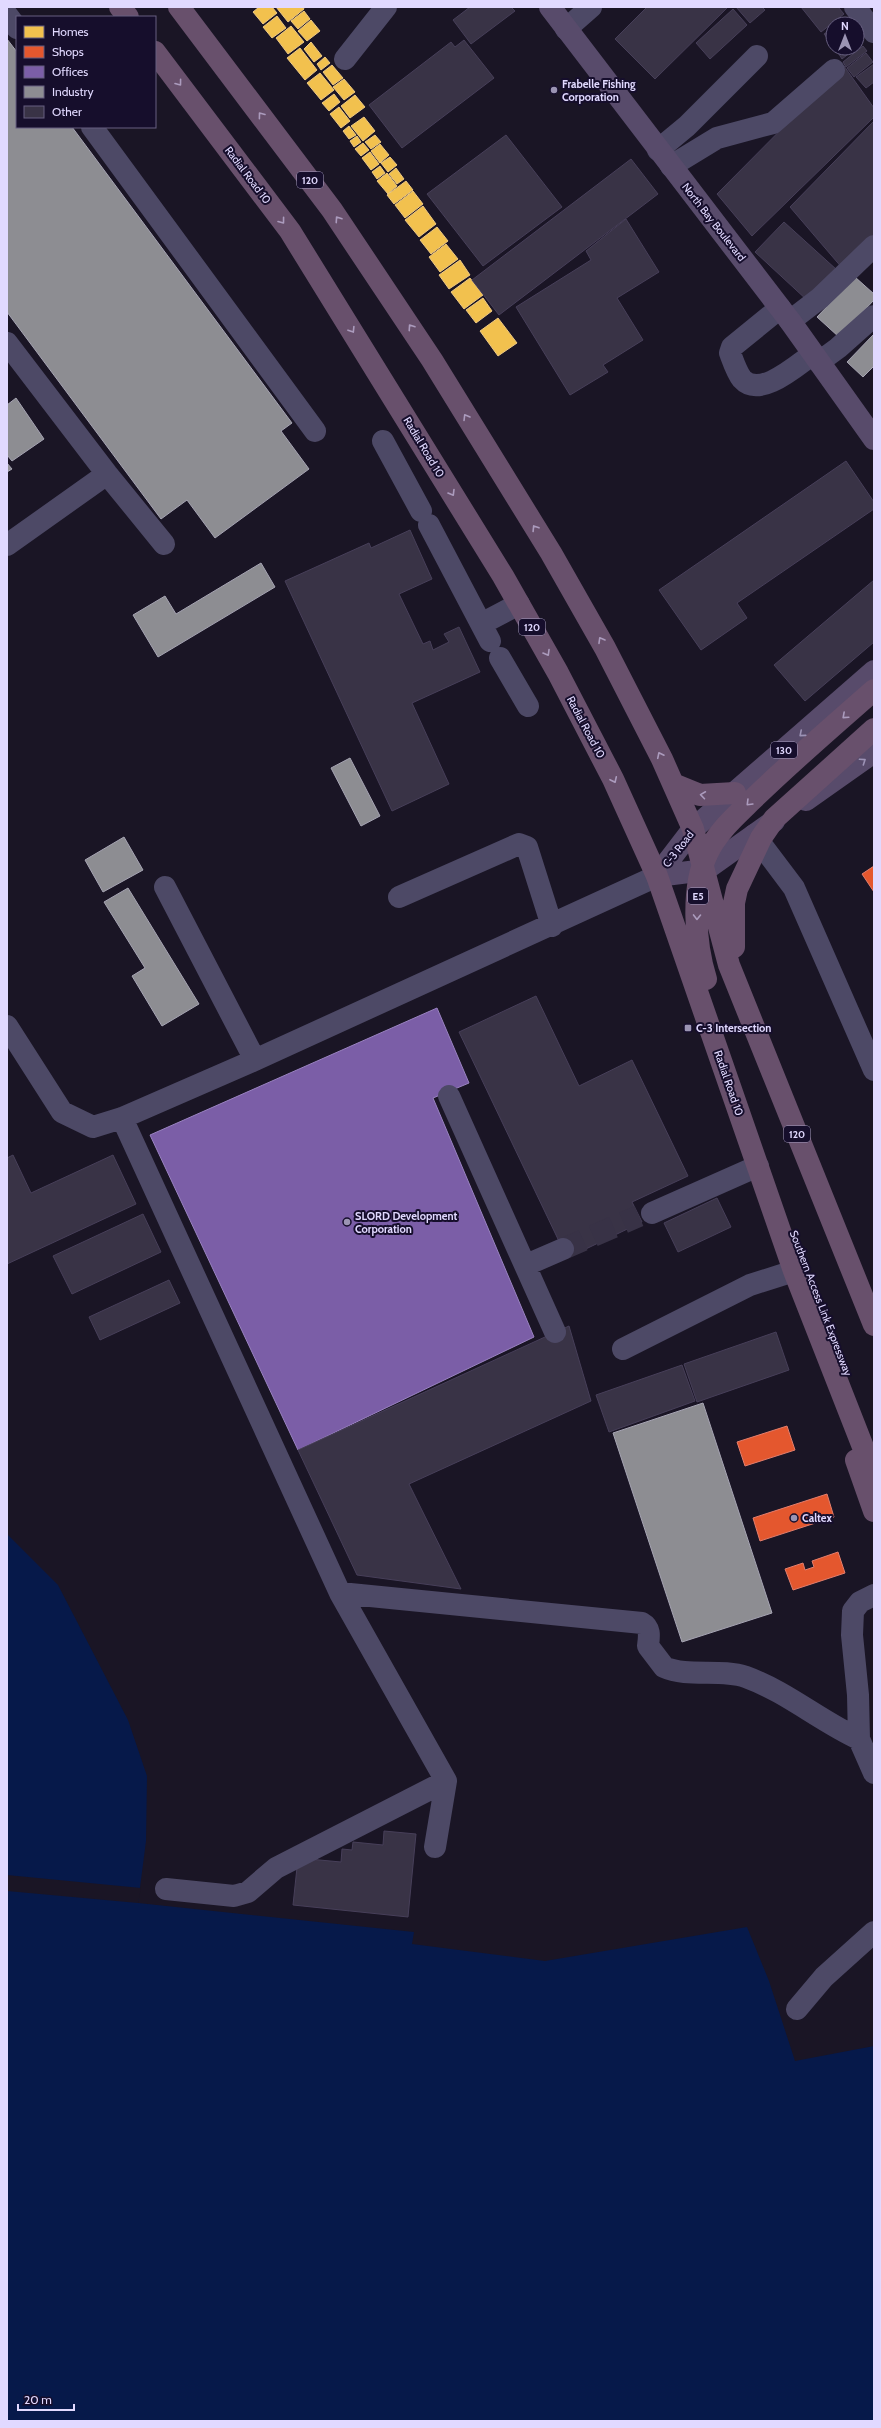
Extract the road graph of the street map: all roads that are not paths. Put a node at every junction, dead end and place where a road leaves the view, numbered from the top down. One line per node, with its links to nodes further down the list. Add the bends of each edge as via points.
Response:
1 (120, 7): 8 (highway)
2 (179, 7): 36 (highway, 120, one-way to 2, via 605,648 432,360 332,210)
3 (386, 7): 14 (street)
4 (550, 7): 10 (main road, North Bay Boulevard)
5 (591, 7): 10 (street)
6 (855, 7): 11 (street)
7 (7, 15): 9 (street)
8 (127, 16)
9 (16, 27)
10 (566, 29): 17 (main road, North Bay Boulevard)
11 (874, 32)
12 (156, 53): 29 (highway, Radial Road 10 / 120, one-way to 29, via 290,231)
13 (758, 56): 17 (street, via 687,126)
14 (345, 59)
15 (834, 70): 17 (street, via 773,123 717,138)
16 (93, 128): 23 (street)
17 (664, 158): 19 (main road, North Bay Boulevard)
18 (874, 246): 19 (street, via 820,298)
19 (785, 315): 22 (main road, North Bay Boulevard); 22 (street, via 732,347 730,353 742,379 755,386 767,385)
20 (874, 316): 22 (street, via 838,348)
21 (7, 343): 26 (street)
22 (816, 358): 24 (main road, North Bay Boulevard)
23 (315, 431)
24 (873, 437)
25 (383, 441): 30 (street)
26 (107, 474): 27 (street); 28 (street)
27 (164, 544)
28 (7, 545)
29 (518, 604): 30 (street); 41 (highway, Radial Road 10 / 120, one-way to 41, via 558,673 613,779)
30 (490, 641): 33 (street)
31 (874, 671): 37 (main road, C-3 Road / 130, one-way to 37)
32 (874, 690): 52 (highway, E5, one-way to 52, via 771,781 720,832 703,868 698,897 697,928 702,968)
33 (528, 706)
34 (874, 729): 51 (highway, via 774,819 751,856 734,903 734,946 738,967)
35 (874, 752): 39 (main road, C-3 Road, one-way to 35)
36 (673, 784): 37 (highway, one-way to 36, via 700,795); 38 (highway, 120)
37 (735, 793): 38 (main road, C-3 Road / 130)
38 (693, 829): 40 (highway, 120); 41 (main road, C-3 Road / 130)
39 (751, 836): 40 (main road, C-3 Road); 45 (highway, via 734,871 726,906); 48 (street, via 794,888)
40 (705, 870): 41 (main road, C-3 Road); 45 (highway, 120)
41 (657, 876): 44 (street); 52 (highway, Radial Road 10 / 120)
42 (165, 887): 47 (street)
43 (399, 896): 44 (street, via 519,844 527,847)
44 (552, 926): 47 (street)
45 (724, 943): 57 (highway, 120, via 729,965)
46 (7, 1026): 50 (street, via 62,1112 93,1127)
47 (255, 1060): 50 (street)
48 (874, 1070)
49 (450, 1096): 55 (street)
50 (122, 1118): 65 (street)
51 (813, 1148): 57 (highway); 59 (highway)
52 (763, 1165): 53 (street); 56 (highway, Radial Road 10 / 120); 62 (highway, Southern Access Link Expressway); 64 (highway, via 813,1338)
53 (652, 1214)
54 (563, 1249): 55 (street)
55 (526, 1265): 60 (street)
56 (794, 1271): 61 (street, via 750,1285); 62 (highway, Radial Road 10 / 120)
57 (870, 1292): 58 (highway, 120)
58 (874, 1325)
59 (874, 1331)
60 (555, 1332)
61 (623, 1349)
62 (869, 1438): 63 (highway, Radial Road 10 / 120)
63 (874, 1475)
64 (874, 1511)
65 (340, 1593): 67 (street, via 642,1623 649,1631 648,1646 664,1667 722,1672 749,1679 794,1700 834,1728); 69 (street)
66 (874, 1595): 67 (street, via 860,1602 853,1611 852,1635)
67 (859, 1739): 68 (street)
68 (874, 1773)
69 (446, 1781): 70 (street); 71 (street, via 276,1868 248,1892 234,1896)
70 (435, 1847)
71 (166, 1889)
72 (874, 1932): 73 (street, via 824,1977)
73 (797, 2009)

